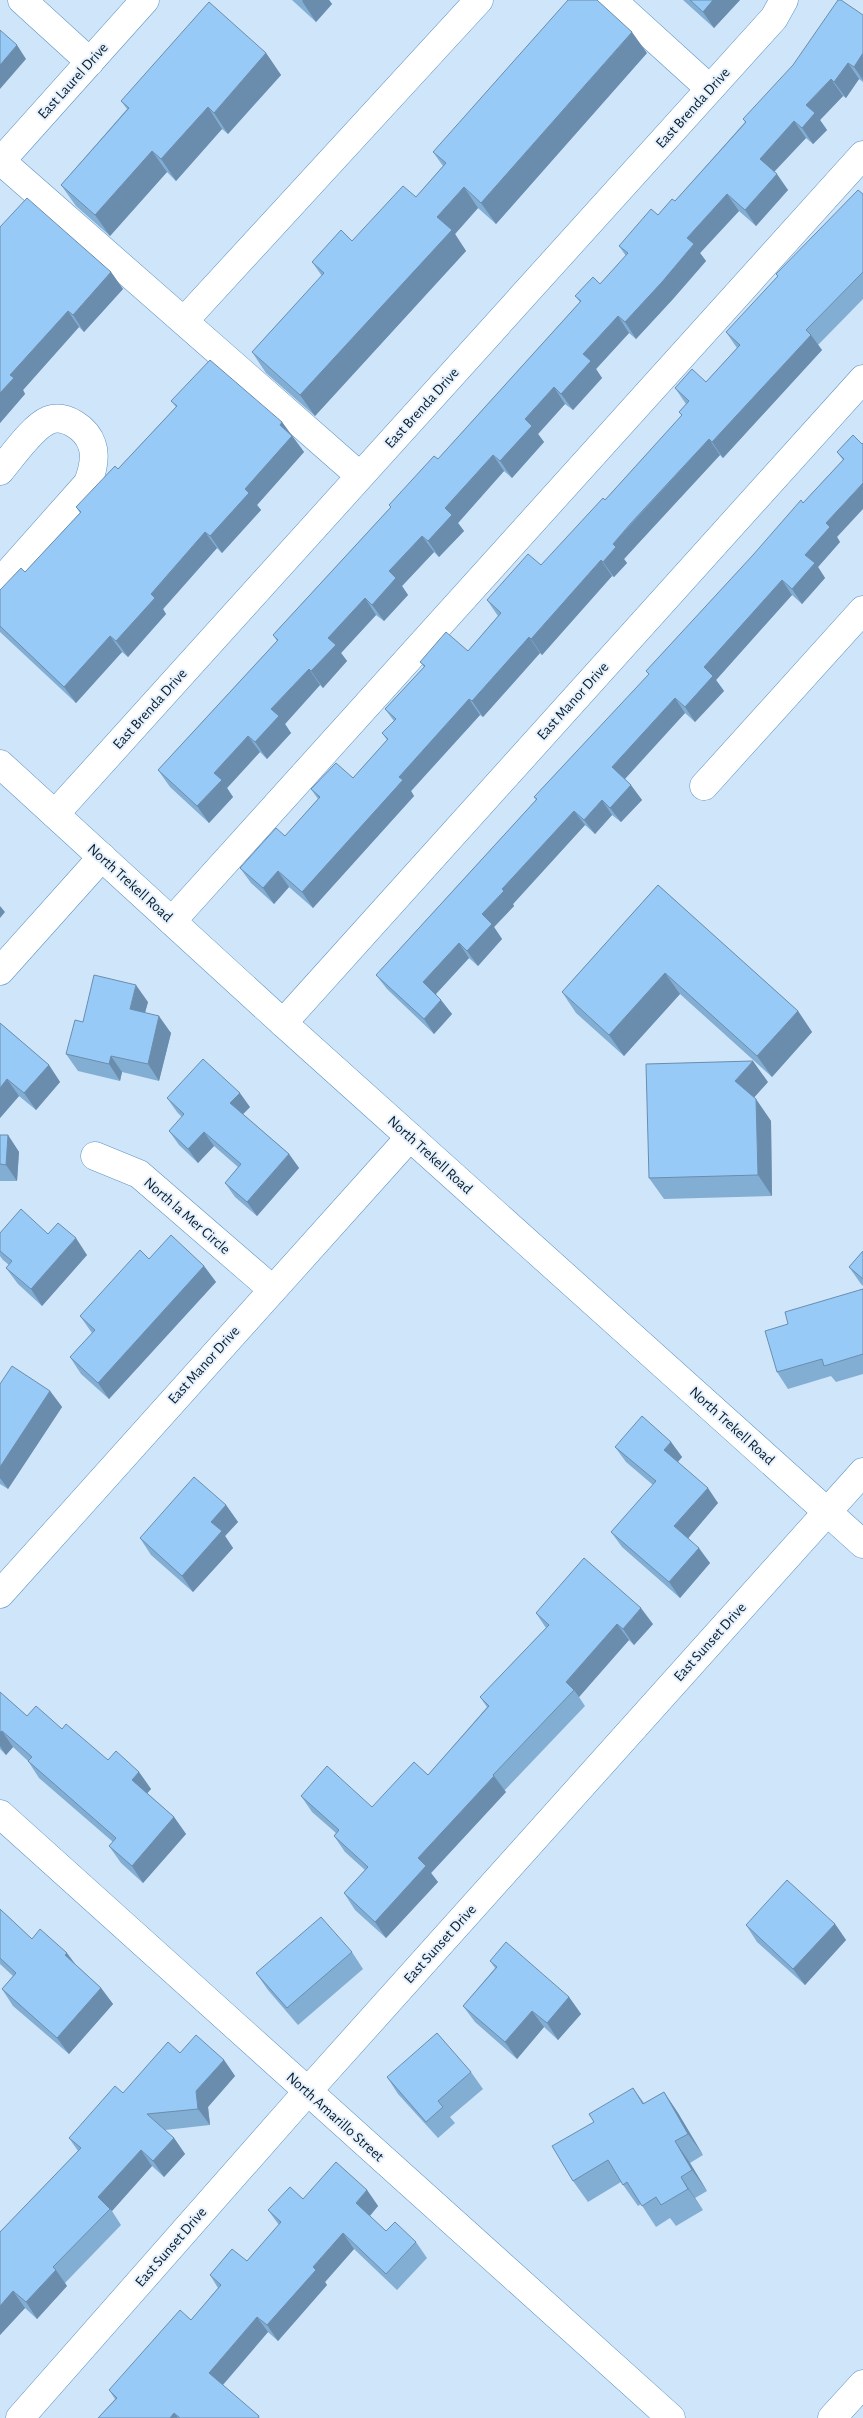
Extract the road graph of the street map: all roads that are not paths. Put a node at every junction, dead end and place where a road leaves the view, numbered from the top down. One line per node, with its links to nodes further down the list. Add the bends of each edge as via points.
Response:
1 (22, 0): 6 (street)
2 (146, 0): 6 (street, East Laurel Drive)
3 (479, 0): 10 (street)
4 (612, 0): 7 (street)
5 (784, 0): 7 (street, East Brenda Drive, via 774,18)
6 (90, 62): 9 (street, East Laurel Drive)
7 (710, 89): 13 (street, East Brenda Drive)
8 (863, 155): 20 (street)
9 (1, 161): 10 (street)
10 (184, 321): 13 (street)
11 (863, 379): 22 (street, East Manor Drive)
12 (0, 471): 14 (street, via 49,420 73,422 93,446 88,483)
13 (360, 476): 18 (street, East Brenda Drive)
14 (0, 582)
15 (863, 610): 17 (street)
16 (0, 764): 18 (street, North Trekell Road)
17 (704, 786)
18 (55, 814): 19 (street, North Trekell Road)
19 (102, 858): 20 (street, North Trekell Road); 21 (street)
20 (172, 922): 22 (street, North Trekell Road)
21 (0, 971)
22 (284, 1024): 23 (street, North Trekell Road)
23 (410, 1137): 25 (street, East Manor Drive); 27 (street, North Trekell Road)
24 (95, 1156): 25 (street, North la Mer Circle, via 139,1174)
25 (272, 1289): 29 (street, East Manor Drive)
26 (863, 1472): 27 (street, East Sunset Drive)
27 (828, 1512): 28 (street, North Trekell Road); 31 (street, East Sunset Drive)
28 (863, 1544)
29 (0, 1594)
30 (0, 1814): 31 (street, North Amarillo Street)
31 (307, 2092): 33 (street, East Sunset Drive); 34 (street, North Amarillo Street)
32 (863, 2384): 35 (street)
33 (20, 2418)
34 (671, 2418)
35 (832, 2418)

